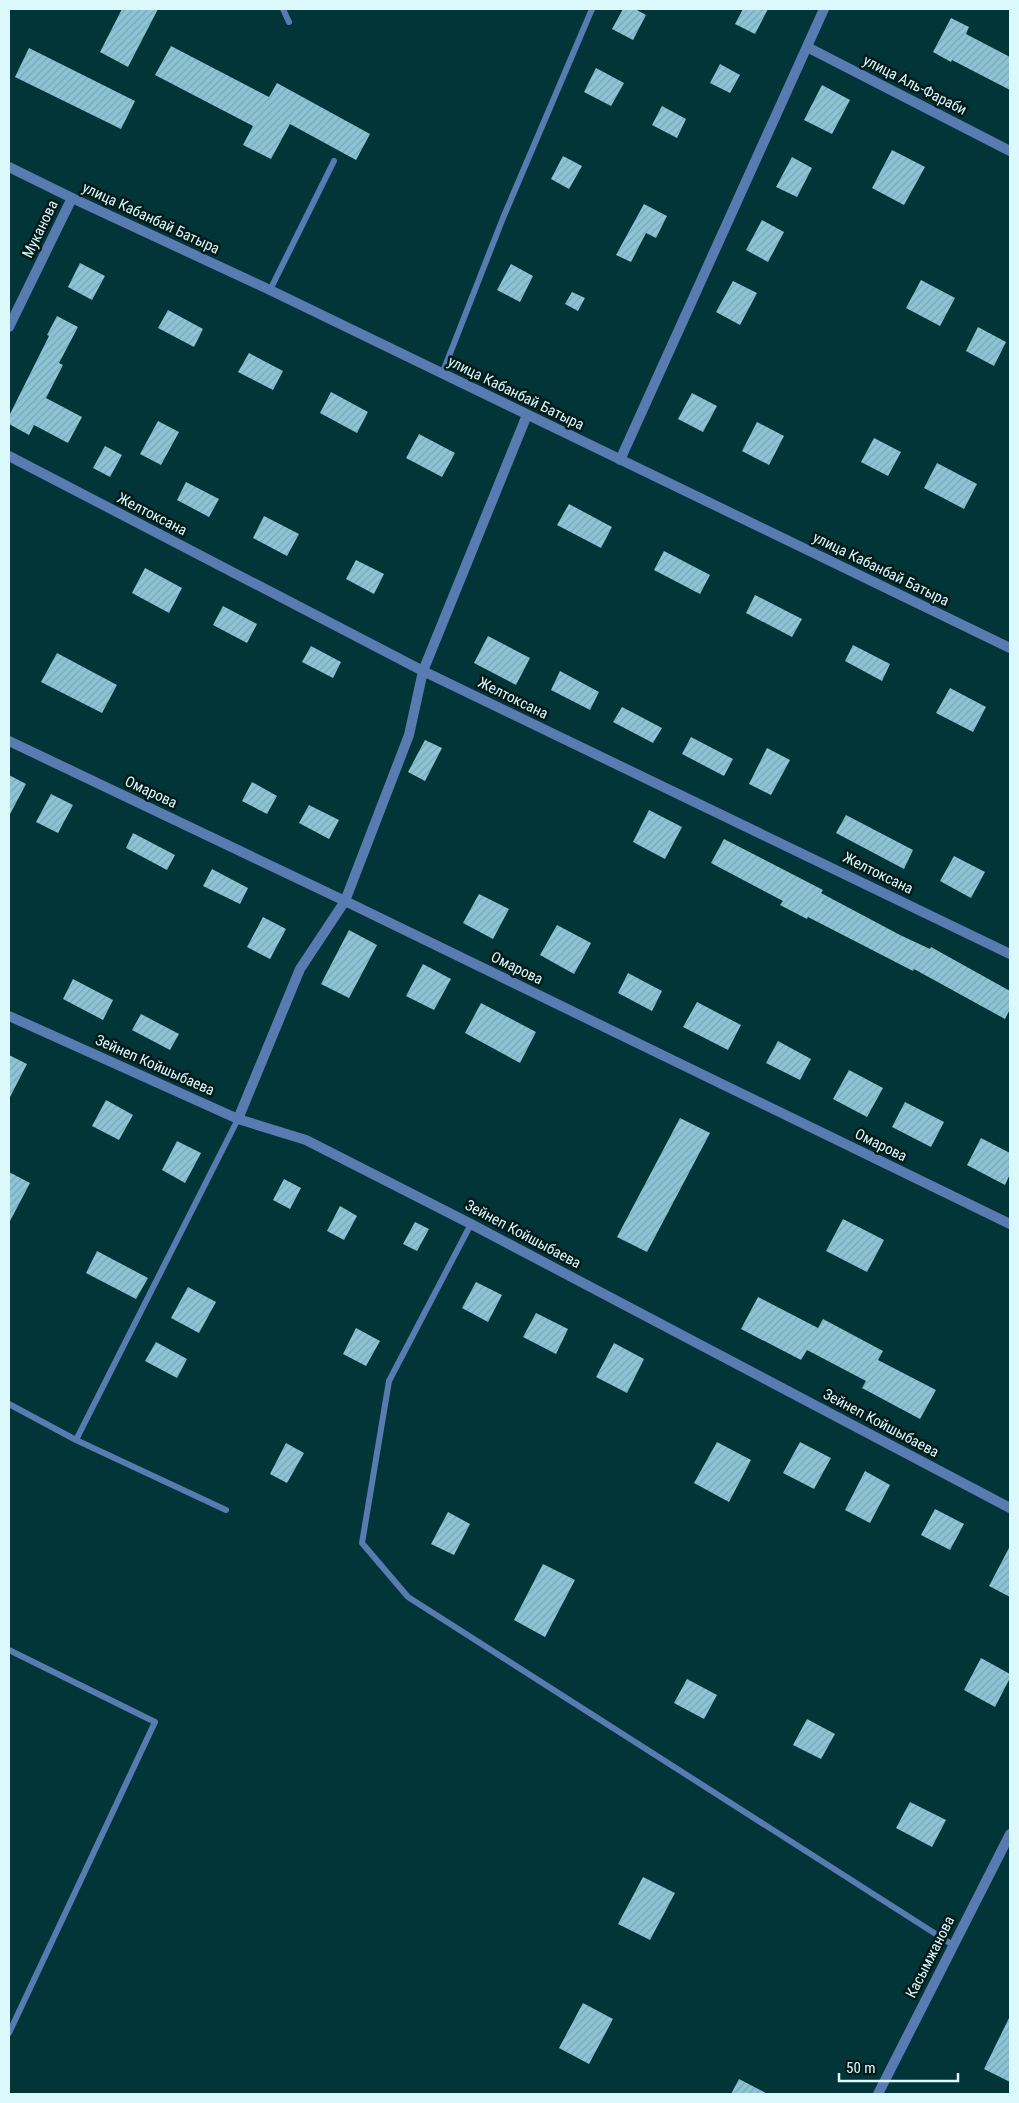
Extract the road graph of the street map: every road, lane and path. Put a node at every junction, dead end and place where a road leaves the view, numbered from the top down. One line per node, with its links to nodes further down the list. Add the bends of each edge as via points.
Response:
1 (283, 9): 4 (lane)
2 (592, 9): 12 (lane, via 503,218)
3 (821, 10): 5 (street)
4 (288, 22)
5 (807, 47): 6 (street, улица Аль-Фараби); 15 (street)
6 (1010, 150)
7 (334, 161): 10 (lane)
8 (9, 167): 9 (street, улица Кабанбай Батыра)
9 (72, 198): 10 (street, улица Кабанбай Батыра); 11 (street, Муканова)
10 (270, 290): 12 (street, улица Кабанбай Батыра)
11 (9, 326)
12 (442, 374): 13 (street, улица Кабанбай Батыра)
13 (527, 415): 15 (street, улица Кабанбай Батыра); 17 (street)
14 (9, 456): 17 (street, Желтоксана)
15 (620, 460): 16 (street, улица Кабанбай Батыра)
16 (1010, 648)
17 (423, 671): 19 (street, via 409,735); 20 (street, Желтоксана)
18 (9, 741): 19 (street, Омарова)
19 (346, 901): 22 (street, via 300,969); 24 (street, Омарова)
20 (1010, 954)
21 (9, 1016): 22 (street, Зейнеп Койшыбаева)
22 (238, 1119): 23 (street, Зейнеп Койшыбаева, via 306,1140); 26 (lane)
23 (471, 1224): 27 (street, Зейнеп Койшыбаева); 31 (lane, via 389,1381 362,1543 408,1597)
24 (1010, 1224)
25 (9, 1404): 26 (lane)
26 (76, 1440): 28 (lane)
27 (1010, 1508)
28 (226, 1510)
29 (9, 1650): 32 (lane, via 155,1722)
30 (1010, 1834): 31 (street, Касымжанова)
31 (953, 1945): 33 (street, Касымжанова)
32 (9, 2033)
33 (878, 2094)

